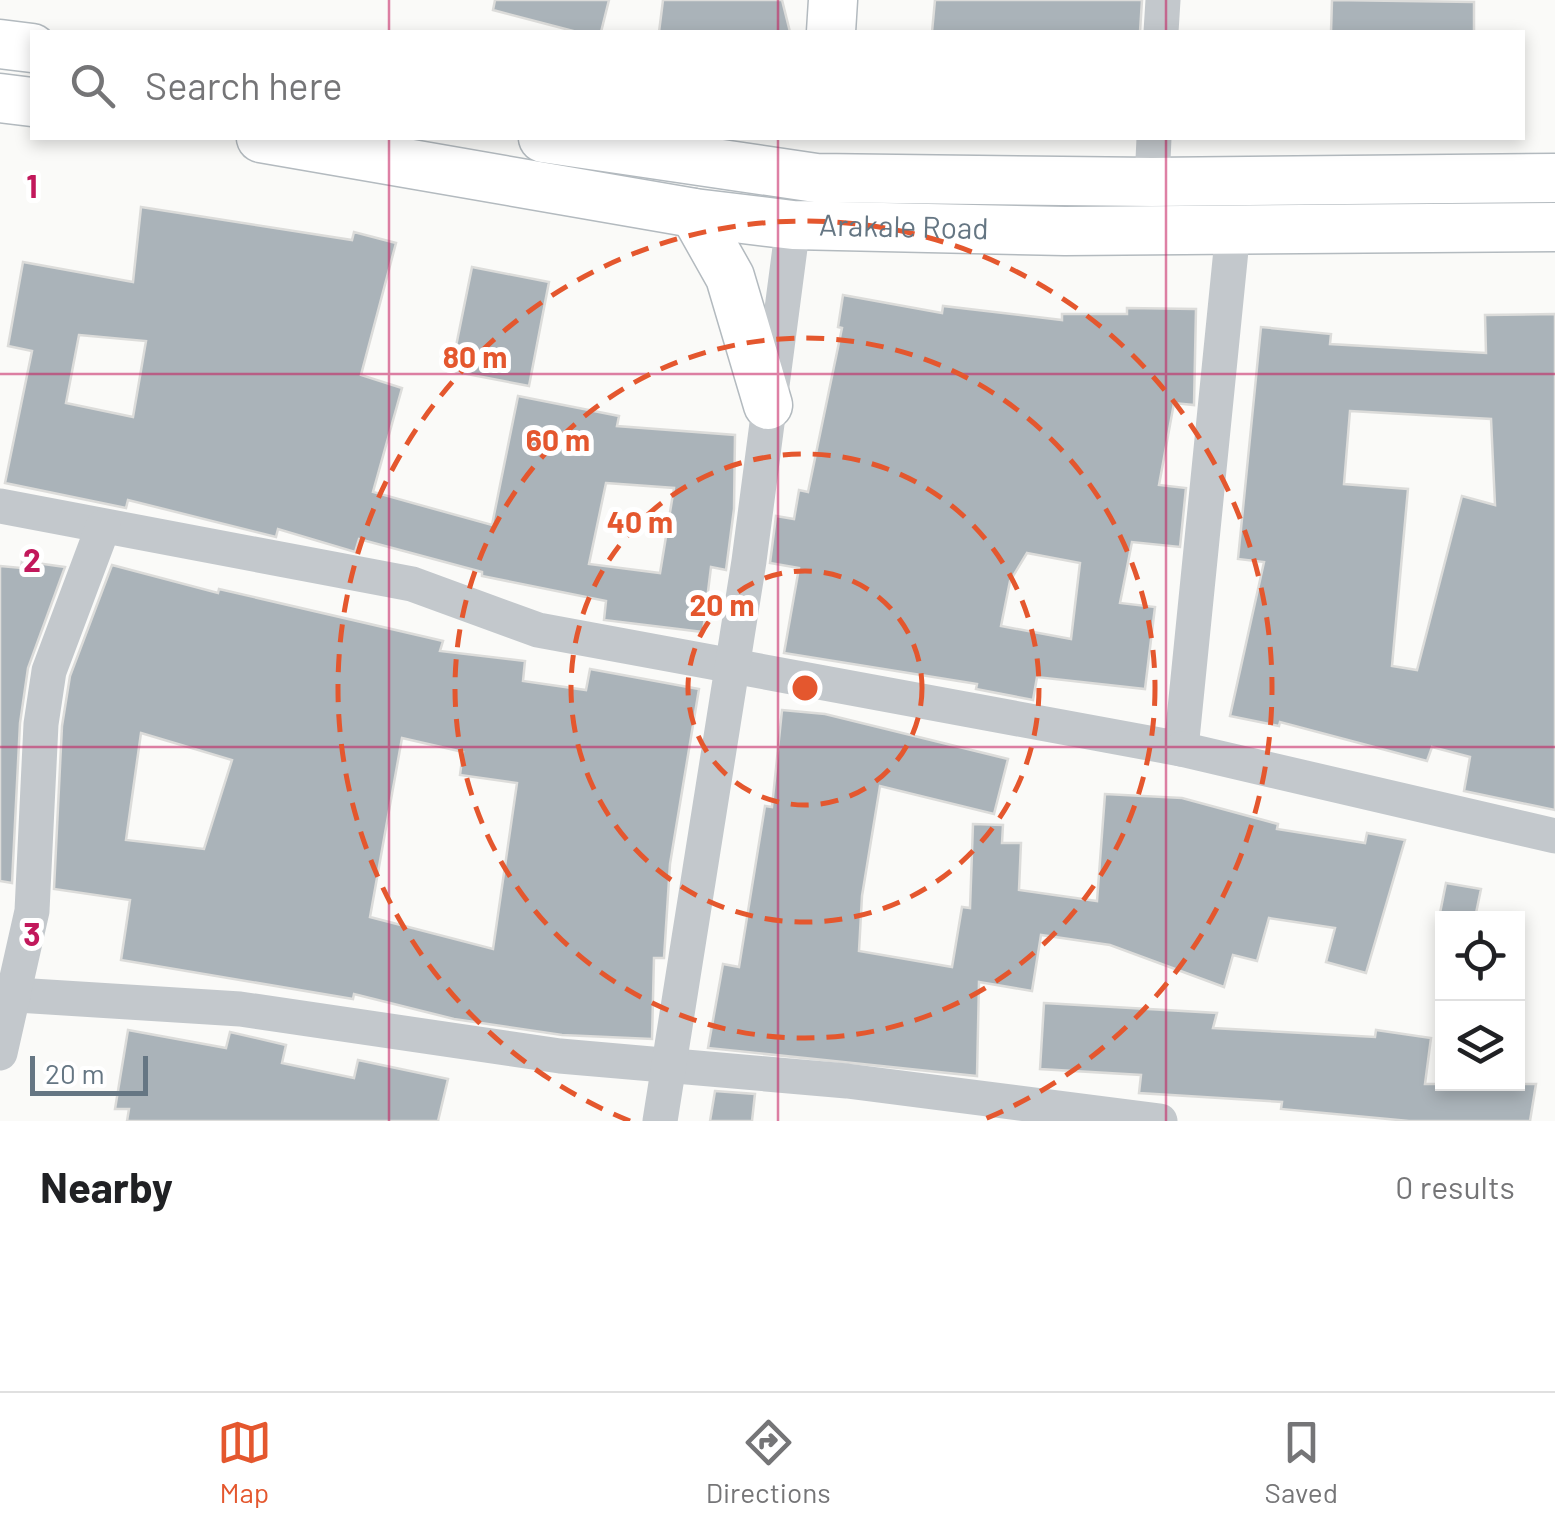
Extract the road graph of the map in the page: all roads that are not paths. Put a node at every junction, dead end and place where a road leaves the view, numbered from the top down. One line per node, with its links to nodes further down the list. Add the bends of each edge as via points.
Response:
1 (833, 0): 3 (main road)
2 (1164, 0): 4 (street)
3 (831, 30)
4 (1161, 30)
5 (0, 44): 6 (main road)
6 (30, 48)
7 (0, 98): 8 (main road)
8 (30, 102)
9 (281, 140): 14 (main road, Arakale Road)
10 (571, 140): 11 (main road, Arakale Road)
11 (819, 158): 12 (main road, Arakale Road)
12 (1153, 160): 13 (main road, Arakale Road)
13 (1555, 178)
14 (694, 213): 15 (main road, Arakale Road); 18 (main road, via 730,277)
15 (793, 225): 17 (main road, Arakale Road); 18 (street)
16 (1555, 226): 17 (main road, Arakale Road)
17 (1233, 230): 22 (street)
18 (768, 405): 21 (street)
19 (0, 506): 20 (street)
20 (103, 527): 21 (street, via 412,584 538,630); 24 (street, via 49,671 40,724 32,911)
21 (733, 664): 22 (street); 26 (street)
22 (1181, 749): 23 (street)
23 (1555, 836)
24 (7, 994): 25 (street); 26 (street, via 240,1009 560,1056)
25 (0, 1053)
26 (668, 1064): 27 (street); 28 (street)
27 (1151, 1120)
28 (660, 1121)

